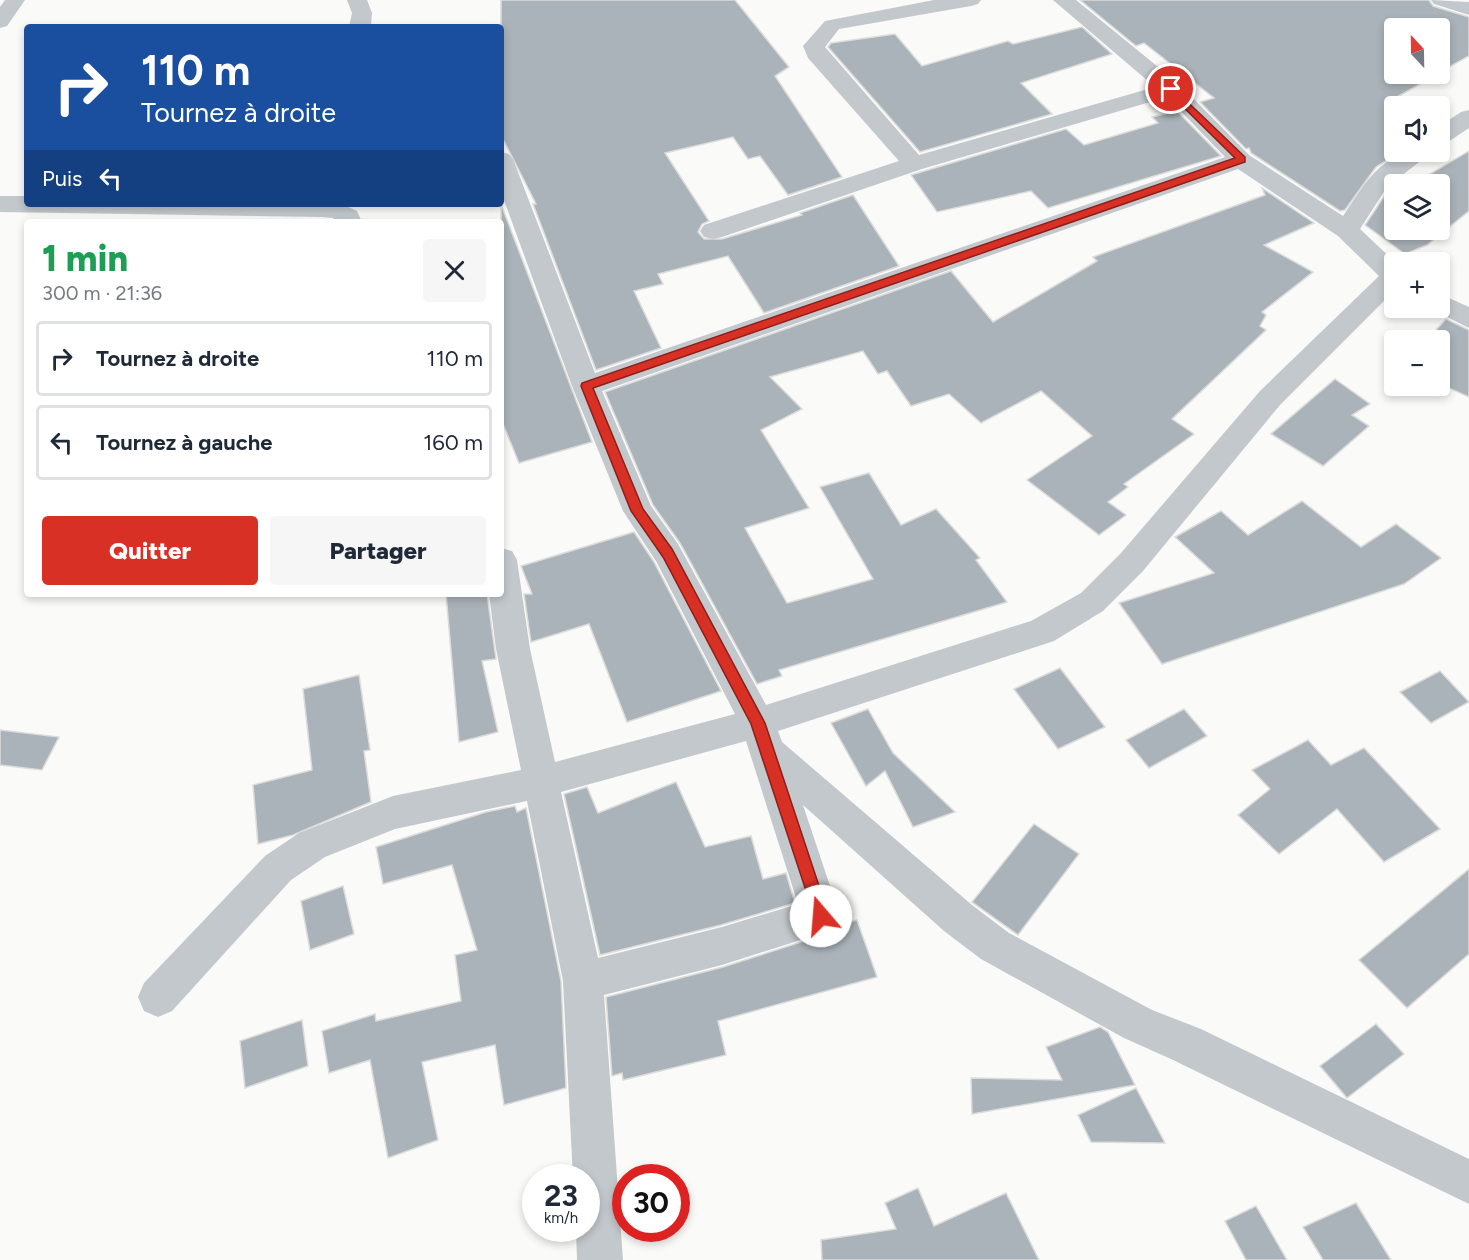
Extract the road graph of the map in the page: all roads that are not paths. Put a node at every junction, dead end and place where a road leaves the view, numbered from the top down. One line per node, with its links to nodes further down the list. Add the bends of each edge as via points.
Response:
1 (15, 0): 7 (street)
2 (357, 0): 8 (street, via 362,13)
3 (971, 0): 14 (street, via 842,22 832,25 814,46)
4 (1063, 0): 9 (street)
5 (1441, 0): 6 (street)
6 (1469, 9)
7 (0, 22)
8 (360, 24)
9 (1171, 89): 12 (street); 14 (street)
10 (1469, 117): 11 (street)
11 (1450, 130)
12 (1241, 159): 20 (street); 26 (street)
13 (1404, 162): 20 (street, via 1378,182)
14 (914, 164): 21 (street)
15 (504, 167): 26 (street)
16 (0, 204): 17 (street)
17 (24, 204)
18 (306, 207): 19 (street, via 339,211)
19 (348, 219)
20 (1347, 230): 22 (street)
21 (713, 231)
22 (1384, 266)
23 (1384, 288): 28 (street, via 1270,398 1132,562 1092,602 1042,631)
24 (1450, 309): 25 (street)
25 (1469, 319)
26 (586, 386): 28 (street, via 638,511 672,562)
27 (504, 582): 29 (street)
28 (764, 738): 29 (street); 30 (street, via 821,916); 32 (street, via 958,918 995,946 1137,1024)
29 (540, 782): 30 (street); 31 (street, via 393,813 312,845 278,868)
30 (583, 981): 33 (street)
31 (158, 997)
32 (1469, 1182)
33 (600, 1260)

